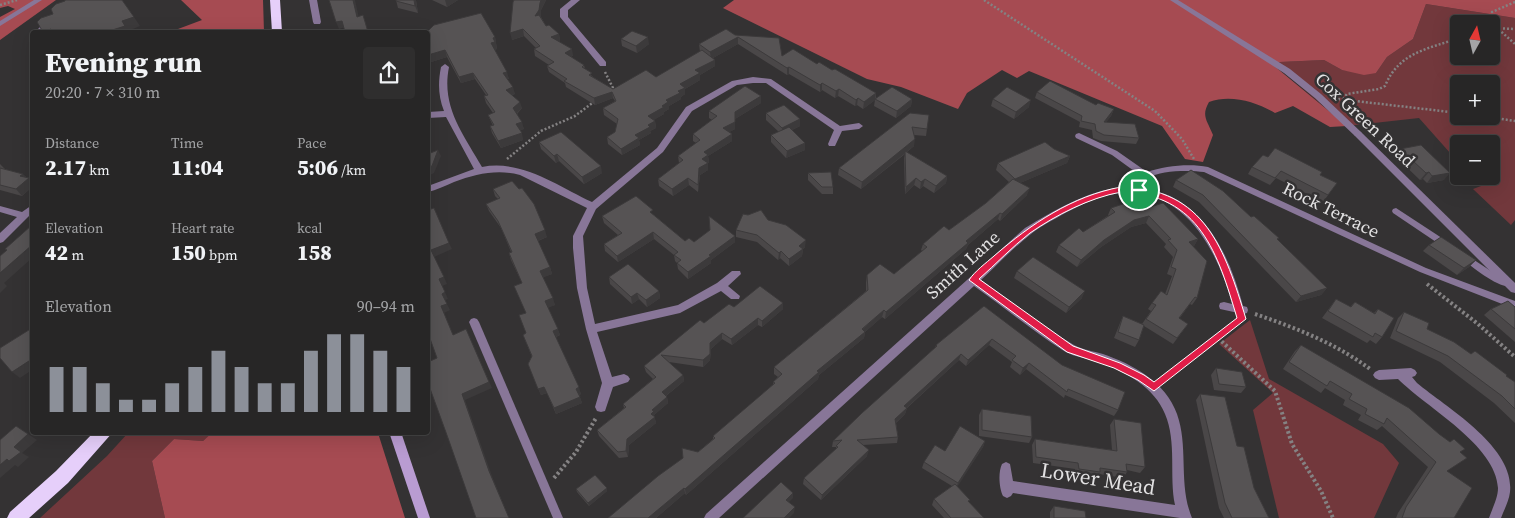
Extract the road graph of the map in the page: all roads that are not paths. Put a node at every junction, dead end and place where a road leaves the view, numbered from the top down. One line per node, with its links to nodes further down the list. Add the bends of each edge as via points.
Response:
1 (39, 0): 8 (lane)
2 (275, 0): 10 (highway)
3 (313, 0): 7 (street)
4 (576, 0): 11 (street, via 564,9 564,17)
5 (1173, 0): 17 (lane, Cox Green Road, via 1287,71)
6 (52, 18): 9 (lane)
7 (317, 22)
8 (0, 24)
9 (40, 30)
10 (277, 30)
11 (603, 64)
12 (445, 67): 13 (street, via 443,95)
13 (448, 114): 14 (street); 20 (street)
14 (430, 115)
15 (859, 126): 16 (street)
16 (839, 129): 19 (street); 24 (street, via 768,82 735,83 689,109 660,150)
17 (1358, 134): 32 (street, Cox Green Road)
18 (1079, 136): 21 (lane, via 1131,161)
19 (832, 144)
20 (479, 170): 22 (street); 24 (street, via 497,167 523,172)
21 (1146, 176): 23 (lane); 35 (lane, Rock Terrace, via 1199,168 1424,270)
22 (430, 188)
23 (1139, 190): 30 (street, Smith Lane, via 1105,192 1069,207 1028,231); 34 (street, Smith Lane, via 1166,198 1192,214 1202,225 1218,252 1241,309)
24 (593, 207): 37 (street, via 578,236 582,288)
25 (0, 209): 27 (street)
26 (1396, 210): 32 (lane)
27 (29, 212): 28 (street)
28 (0, 240)
29 (736, 274): 31 (street)
30 (973, 280): 45 (street, via 1070,349 1117,365 1154,388 1172,415); 49 (street, Smith Lane)
31 (721, 286): 33 (street); 37 (street, via 680,309)
32 (1513, 287)
33 (735, 296)
34 (1224, 306)
35 (1515, 306)
36 (474, 322): 48 (lane)
37 (591, 329): 40 (street)
38 (1379, 376): 50 (street, via 1406,374 1414,388 1483,443 1496,458 1503,473 1504,490)
39 (624, 379): 40 (street)
40 (608, 383): 41 (street)
41 (601, 406)
42 (102, 435): 46 (highway, via 62,478)
43 (396, 435): 47 (main road)
44 (1006, 468): 45 (street, Lower Mead, via 1007,490)
45 (1184, 515)
46 (16, 518)
47 (424, 518)
48 (558, 518)
49 (710, 518)
50 (1495, 518)

